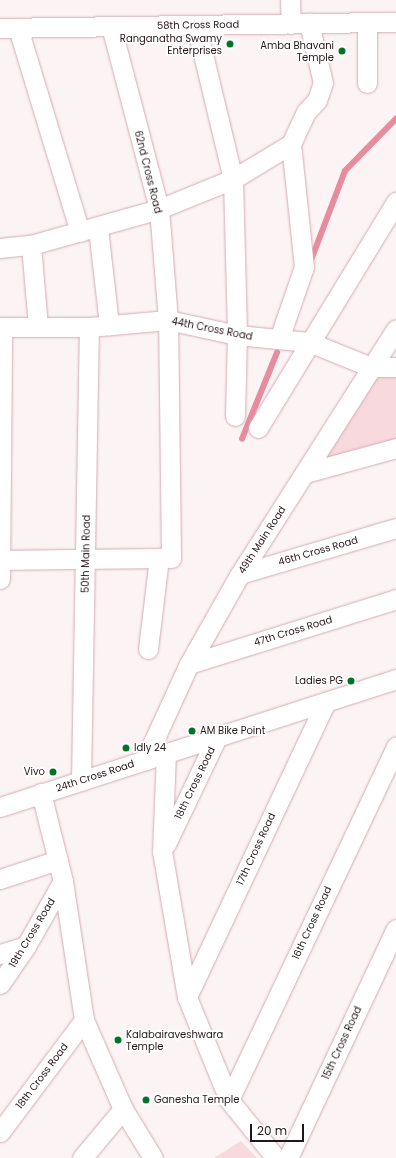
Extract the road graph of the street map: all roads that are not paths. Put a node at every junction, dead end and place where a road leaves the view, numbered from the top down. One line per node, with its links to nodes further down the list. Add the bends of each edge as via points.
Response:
1 (290, 0): 4 (street)
2 (367, 22): 3 (street, 58th Cross Road); 4 (street, 58th Cross Road); 8 (street)
3 (396, 22)
4 (300, 23): 5 (street, 58th Cross Road); 9 (street, via 323,82 317,100 306,112)
5 (196, 25): 6 (street, 58th Cross Road); 10 (street)
6 (111, 26): 7 (street, 58th Cross Road); 12 (street, 62nd Cross Road)
7 (9, 28): 13 (street)
8 (367, 83)
9 (290, 144): 10 (street); 23 (street, via 304,267)
10 (233, 179): 12 (street); 22 (street)
11 (396, 202): 24 (street)
12 (159, 209): 13 (street); 16 (street, 62nd Cross Road)
13 (89, 230): 14 (street); 17 (street)
14 (31, 245): 15 (street); 19 (street)
15 (0, 248)
16 (168, 320): 17 (street, 44th Cross Road); 22 (street, 44th Cross Road); 32 (street, 62nd Cross Road, via 170,558)
17 (108, 325): 20 (street, 44th Cross Road)
18 (1, 327): 19 (street, 44th Cross Road); 34 (street)
19 (38, 327): 20 (street, 44th Cross Road)
20 (89, 327): 33 (street, 50th Main Road)
21 (396, 329): 25 (street, 49th Main Road)
22 (236, 335): 23 (street, 44th Cross Road); 27 (street)
23 (279, 339): 24 (street, 44th Cross Road)
24 (309, 342): 25 (street, 44th Cross Road); 28 (street)
25 (371, 367): 26 (street, 44th Cross Road); 30 (street, 49th Main Road)
26 (396, 367)
27 (234, 416)
28 (258, 428)
29 (396, 448): 30 (street)
30 (305, 474): 35 (street, 49th Main Road)
31 (396, 528): 35 (street, 46th Cross Road)
32 (159, 558): 33 (street); 38 (street)
33 (86, 559): 34 (street); 46 (street, 50th Main Road)
34 (0, 560): 36 (street)
35 (240, 574): 39 (street, 49th Main Road)
36 (0, 579)
37 (396, 599): 39 (street, 47th Cross Road)
38 (148, 649)
39 (189, 664): 45 (street, 49th Main Road)
40 (396, 679): 41 (street, 24th Cross Road)
41 (326, 702): 42 (street, 24th Cross Road); 57 (street, 17th Cross Road)
42 (217, 737): 44 (street, 24th Cross Road); 49 (street, 18th Cross Road)
43 (396, 746): 59 (street, 16th Cross Road)
44 (166, 753): 45 (street, 24th Cross Road); 49 (street)
45 (145, 760): 46 (street, 24th Cross Road)
46 (81, 781): 47 (street, 24th Cross Road)
47 (41, 793): 48 (street, 24th Cross Road); 50 (street)
48 (0, 807)
49 (162, 851): 57 (street)
50 (58, 860): 51 (street); 52 (street)
51 (0, 879)
52 (62, 881): 54 (street, 19th Cross Road); 58 (street)
53 (396, 929): 65 (street, 15th Cross Road)
54 (26, 946): 55 (street); 56 (street, 19th Cross Road)
55 (0, 954)
56 (0, 984)
57 (187, 996): 59 (street)
58 (84, 1020): 60 (street); 61 (street, 18th Cross Road)
59 (229, 1100): 64 (street)
60 (123, 1109): 62 (street); 63 (street)
61 (0, 1132)
62 (82, 1158)
63 (153, 1158)
64 (276, 1158)
65 (288, 1158)

